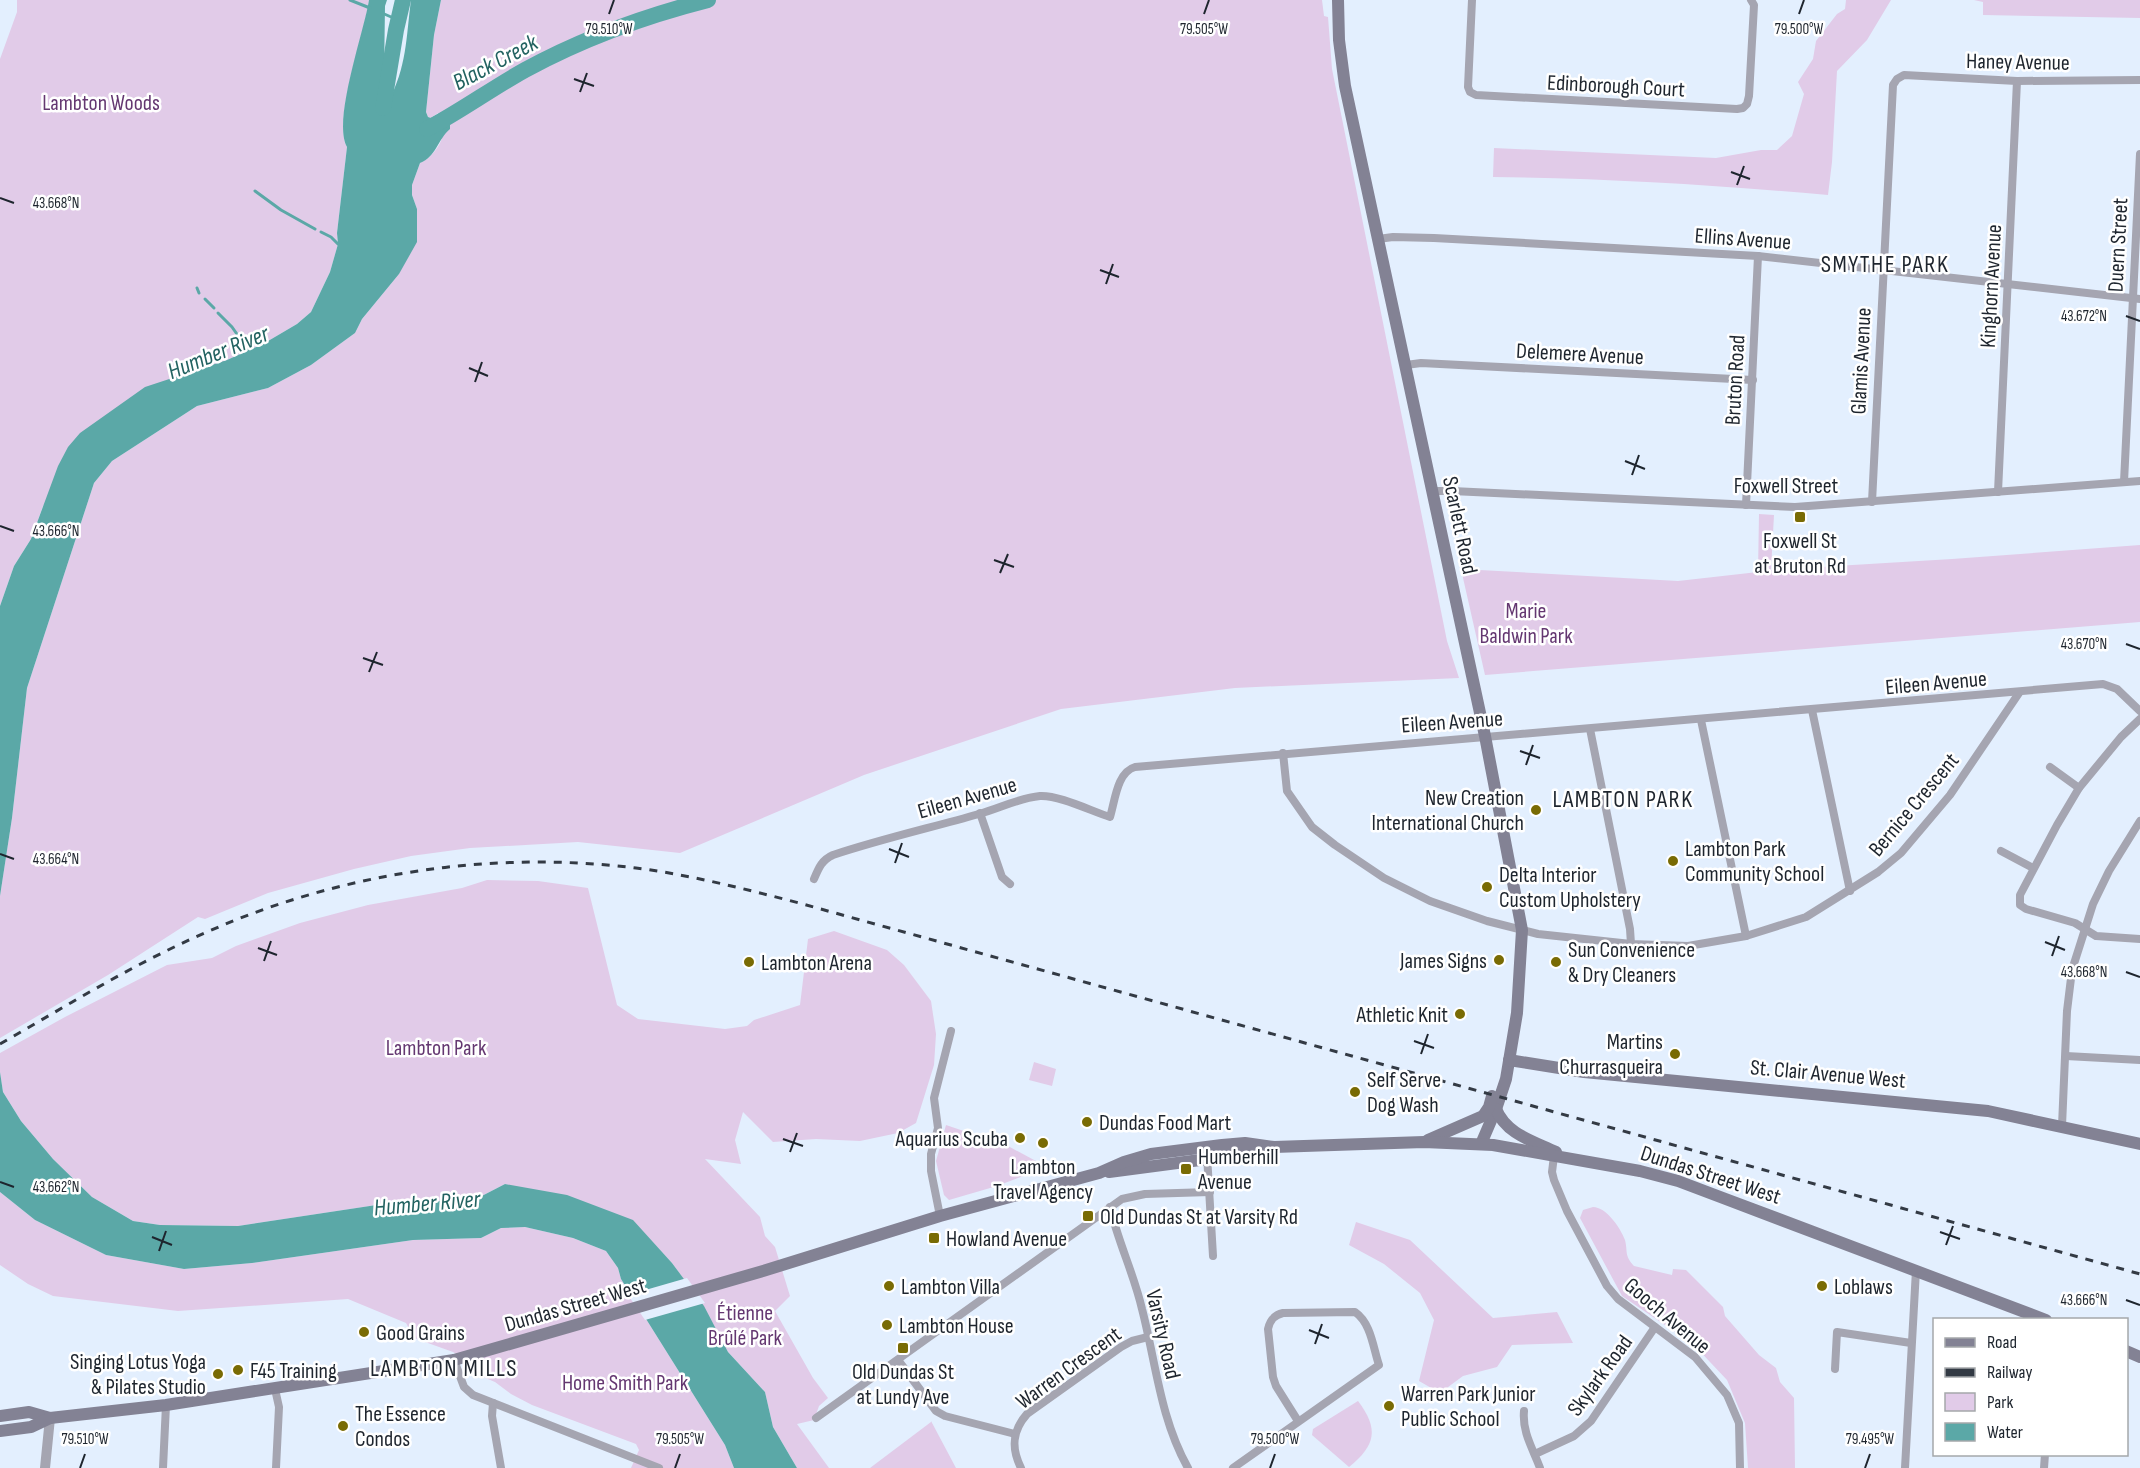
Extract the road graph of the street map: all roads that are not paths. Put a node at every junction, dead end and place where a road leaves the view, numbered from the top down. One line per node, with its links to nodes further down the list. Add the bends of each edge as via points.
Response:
1 (1338, 0): 8 (main road, Scarlett Road, via 1344,80)
2 (1472, 0): 3 (street, Edinborough Court, via 1468,87 1476,95 1737,109 1747,105 1749,96 1754,5)
3 (1751, 0)
4 (1897, 79): 6 (street, Haney Avenue, via 1904,75); 10 (street, Glamis Avenue, via 1893,85)
5 (2140, 80): 6 (street, Haney Avenue)
6 (2017, 81): 11 (street, Kinghorn Avenue)
7 (2140, 154): 12 (street, Duern Street)
8 (1378, 239): 9 (street, Ellins Avenue, via 1434,238); 13 (main road, Scarlett Road)
9 (1758, 256): 10 (street, Ellins Avenue); 14 (street, Bruton Road)
10 (1883, 271): 11 (street, Ellins Avenue); 19 (street, Glamis Avenue)
11 (2008, 284): 12 (street, Ellins Avenue); 18 (street, Kinghorn Avenue)
12 (2136, 299): 16 (street, Duern Street)
13 (1406, 365): 14 (street, Delemere Avenue); 17 (main road, Scarlett Road)
14 (1753, 380): 20 (street, Bruton Road)
15 (2140, 481): 16 (street, Foxwell Street)
16 (2124, 482): 18 (street, Foxwell Street)
17 (1432, 492): 20 (street, Foxwell Street); 27 (main road, Scarlett Road)
18 (1998, 492): 19 (street, Foxwell Street)
19 (1872, 502): 20 (street, Foxwell Street, via 1795,507)
20 (1746, 505)
21 (2019, 693): 22 (street, Eileen Avenue); 23 (street, Eileen Avenue, via 2107,685 2120,691); 37 (street, Bernice Crescent, via 1950,795 1908,845)
22 (1812, 710): 25 (street, Eileen Avenue); 37 (street)
23 (2140, 711)
24 (2140, 719): 30 (street)
25 (1701, 720): 26 (street, Eileen Avenue); 40 (street)
26 (1590, 729): 27 (street, Eileen Avenue); 42 (street)
27 (1485, 736): 28 (street, Eileen Avenue); 39 (main road, Scarlett Road)
28 (1283, 753): 31 (street, Eileen Avenue, via 1128,769 1110,817 1055,797 1041,796); 39 (street, Bernice Crescent, via 1287,791 1312,827 1335,845 1384,878 1430,901)
29 (2050, 767): 30 (street)
30 (2079, 788): 34 (street)
31 (980, 813): 35 (street, Eileen Avenue, via 833,855 819,866); 36 (street, via 1002,877)
32 (2140, 821): 38 (street, via 2109,871)
33 (2001, 850): 34 (street)
34 (2033, 868): 38 (street, via 2020,895 2020,905)
35 (814, 879)
36 (1010, 884)
37 (1850, 891): 40 (street, Bernice Crescent, via 1806,917)
38 (2084, 929): 41 (street, via 2096,936); 44 (street, via 2068,991)
39 (1522, 930): 42 (street, Bernice Crescent); 45 (main road, Scarlett Road, via 1517,1013)
40 (1746, 936): 42 (street, Bernice Crescent, via 1688,946)
41 (2140, 939)
42 (1631, 944)
43 (951, 1030): 57 (street, via 934,1098 938,1128 931,1171)
44 (2066, 1056): 46 (street); 48 (street)
45 (1509, 1060): 47 (main road, Scarlett Road); 48 (main road, St. Clair Avenue West, via 1584,1072 1988,1111); 49 (main road, Scarlett Road, via 1483,1116)
46 (2140, 1060)
47 (1496, 1109): 50 (main road, Scarlett Road); 54 (main road, via 1501,1121 1515,1133)
48 (2062, 1126): 51 (main road, St. Clair Avenue West)
49 (1424, 1142): 50 (main road, Dundas Street West); 52 (main road, Dundas Street West, via 1274,1147 1253,1153)
50 (1481, 1144): 53 (main road, Dundas Street West)
51 (2140, 1144)
52 (1207, 1152): 55 (street); 57 (main road, Dundas Street West, via 1129,1171 1099,1173)
53 (1554, 1156): 54 (main road, Dundas Street West); 61 (street, Gooch Avenue, via 1554,1180 1607,1286)
54 (1570, 1159): 59 (main road, Dundas Street West, via 1678,1181)
55 (1210, 1192): 56 (street, via 1129,1196); 58 (street)
56 (1110, 1207): 62 (street, Varsity Road); 65 (street)
57 (940, 1216): 64 (main road, Dundas Street West)
58 (1213, 1256)
59 (1916, 1270): 60 (main road, Dundas Street West); 63 (street)
60 (2041, 1318)
61 (1655, 1327): 77 (street, Skylark Road, via 1591,1421 1574,1436); 87 (street, Gooch Avenue, via 1695,1357 1727,1395 1738,1423)
62 (1148, 1337): 76 (street, Warren Crescent, via 1121,1347 1038,1405); 84 (street, Varsity Road, via 1161,1403 1173,1440)
63 (1911, 1343): 66 (street, via 1837,1332); 88 (street)
64 (454, 1360): 67 (main road, Dundas Street West); 68 (street, via 469,1393)
65 (898, 1360): 73 (street); 76 (street, via 936,1411)
66 (1835, 1369)
67 (274, 1389): 69 (main road, Dundas Street West); 80 (street, via 279,1407)
68 (493, 1403): 81 (street); 82 (street)
69 (166, 1405): 72 (main road, Dundas Street West); 79 (street)
70 (1524, 1412): 77 (street, via 1523,1422)
71 (0, 1416): 72 (main road, Dundas Street West, via 29,1412)
72 (50, 1418): 75 (main road, Dundas Street West, via 31,1427); 78 (street)
73 (816, 1418)
74 (1298, 1421): 74 (street, via 1273,1377 1269,1324 1283,1313 1355,1312 1366,1323 1378,1365); 85 (street)
75 (0, 1431)
76 (1015, 1434): 83 (street, Warren Crescent, via 1014,1451)
77 (1534, 1454): 86 (street)
78 (45, 1468)
79 (163, 1468)
80 (276, 1468)
81 (501, 1468)
82 (659, 1468)
83 (1021, 1468)
84 (1188, 1468)
85 (1233, 1468)
86 (1540, 1468)
87 (1740, 1468)
88 (1905, 1468)

